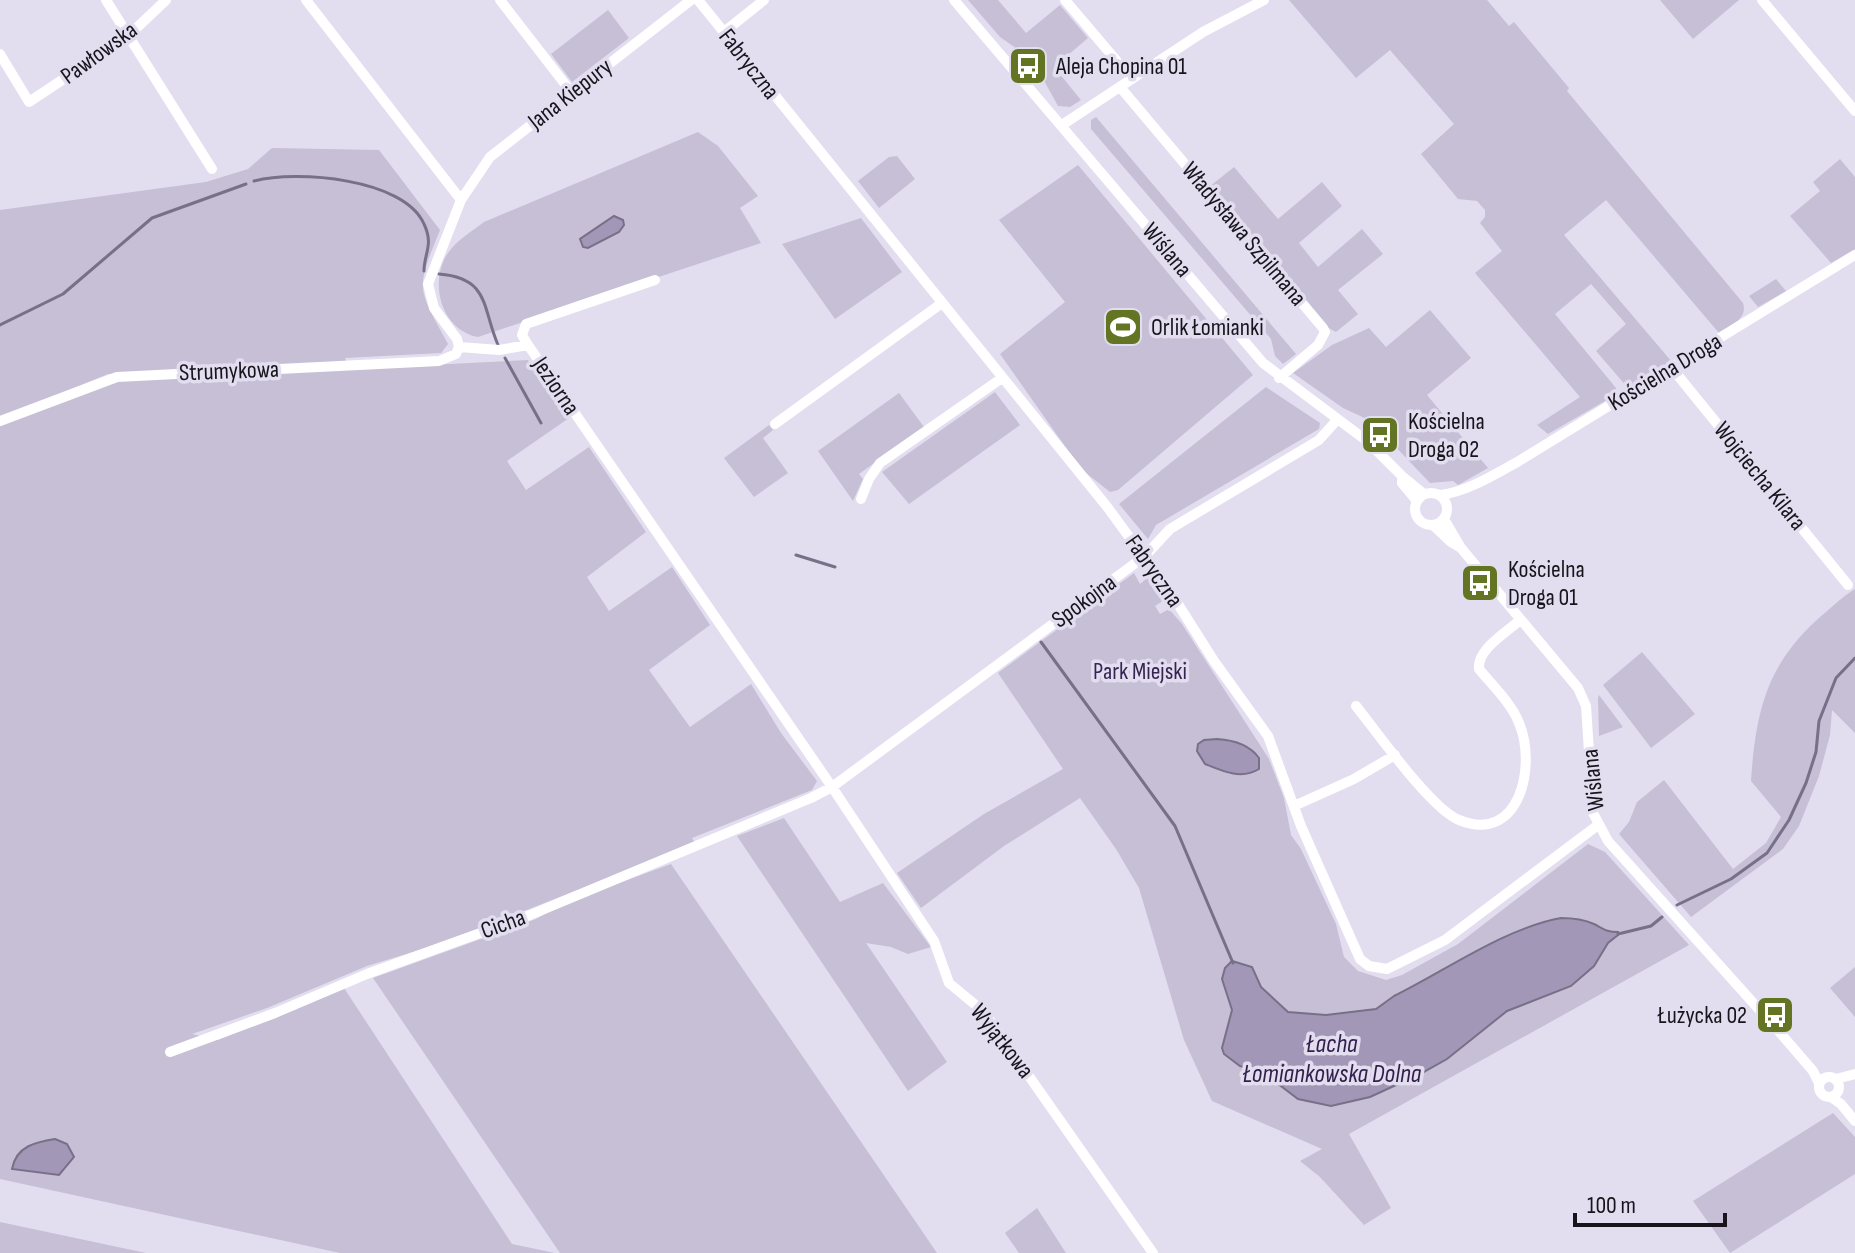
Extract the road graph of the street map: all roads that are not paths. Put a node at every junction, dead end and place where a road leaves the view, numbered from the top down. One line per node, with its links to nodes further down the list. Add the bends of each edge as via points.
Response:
1 (106, 0): 13 (street)
2 (166, 0): 13 (street, Pawłowska)
3 (306, 0): 21 (street)
4 (500, 0): 17 (street)
5 (691, 0): 17 (street, Jana Kiepury)
6 (698, 0): 12 (street, Fabryczna)
7 (764, 0): 12 (street)
8 (954, 0): 19 (street, Wiślana)
9 (1065, 0): 15 (street)
10 (1264, 0): 15 (street)
11 (1762, 0): 18 (street)
12 (724, 32): 24 (street, Fabryczna)
13 (127, 37): 14 (street, Pawłowska, via 29,102); 20 (street)
14 (0, 54)
15 (1132, 79): 16 (street)
16 (1120, 87): 19 (street); 29 (street, Władysława Szpilmana, via 1323,328 1318,345)
17 (572, 93): 21 (street, Jana Kiepury, via 490,157)
18 (1855, 111)
19 (1062, 125): 29 (street, Wiślana)
20 (212, 169)
21 (461, 200): 26 (street, via 428,284 434,308)
22 (1855, 255): 27 (street, Kościelna Droga)
23 (655, 280): 25 (street, via 526,324 522,335)
24 (942, 303): 28 (street, Fabryczna); 32 (street)
25 (528, 345): 26 (street, Jeziorna, via 499,350); 43 (street, Jeziorna)
26 (459, 347): 31 (street, Strumykowa, via 456,354 439,361 108,378)
27 (1671, 367): 33 (street, Kościelna Droga); 39 (street, Wojciecha Kilara)
28 (1002, 378): 36 (street, via 880,463); 38 (street, Fabryczna)
29 (1279, 378): 30 (street, Wiślana)
30 (1337, 420): 35 (street, Wiślana, via 1408,479); 38 (street, Spokojna, via 1315,443 1170,529)
31 (0, 421)
32 (775, 424)
33 (1473, 485): 34 (street, Kościelna Droga); 37 (street, Kościelna Droga)
34 (1440, 495): 35 (street); 37 (street)
35 (1420, 498): 37 (street, via 1418,518 1427,525)
36 (861, 499)
37 (1442, 518): 40 (street, Wiślana, via 1451,542)
38 (1145, 556): 43 (street, Spokojna); 44 (street, Fabryczna, via 1268,736)
39 (1848, 585)
40 (1520, 620): 42 (street, via 1482,654 1478,664 1510,706 1525,739 1526,777 1514,807 1487,823 1460,821); 45 (street, Wiślana, via 1578,688 1586,706 1591,805)
41 (1356, 706): 42 (street)
42 (1395, 755): 44 (street)
43 (832, 787): 46 (street, Cicha, via 538,911); 49 (street, Wyjątkowa, via 934,941 949,983 984,1012)
44 (1294, 806): 45 (street, Fabryczna, via 1360,959 1380,970 1454,934)
45 (1598, 825): 47 (street, Wiślana, via 1813,1071)
46 (170, 1052)
47 (1836, 1086): 48 (street, Wiślana)
48 (1855, 1121)
49 (1153, 1253)

